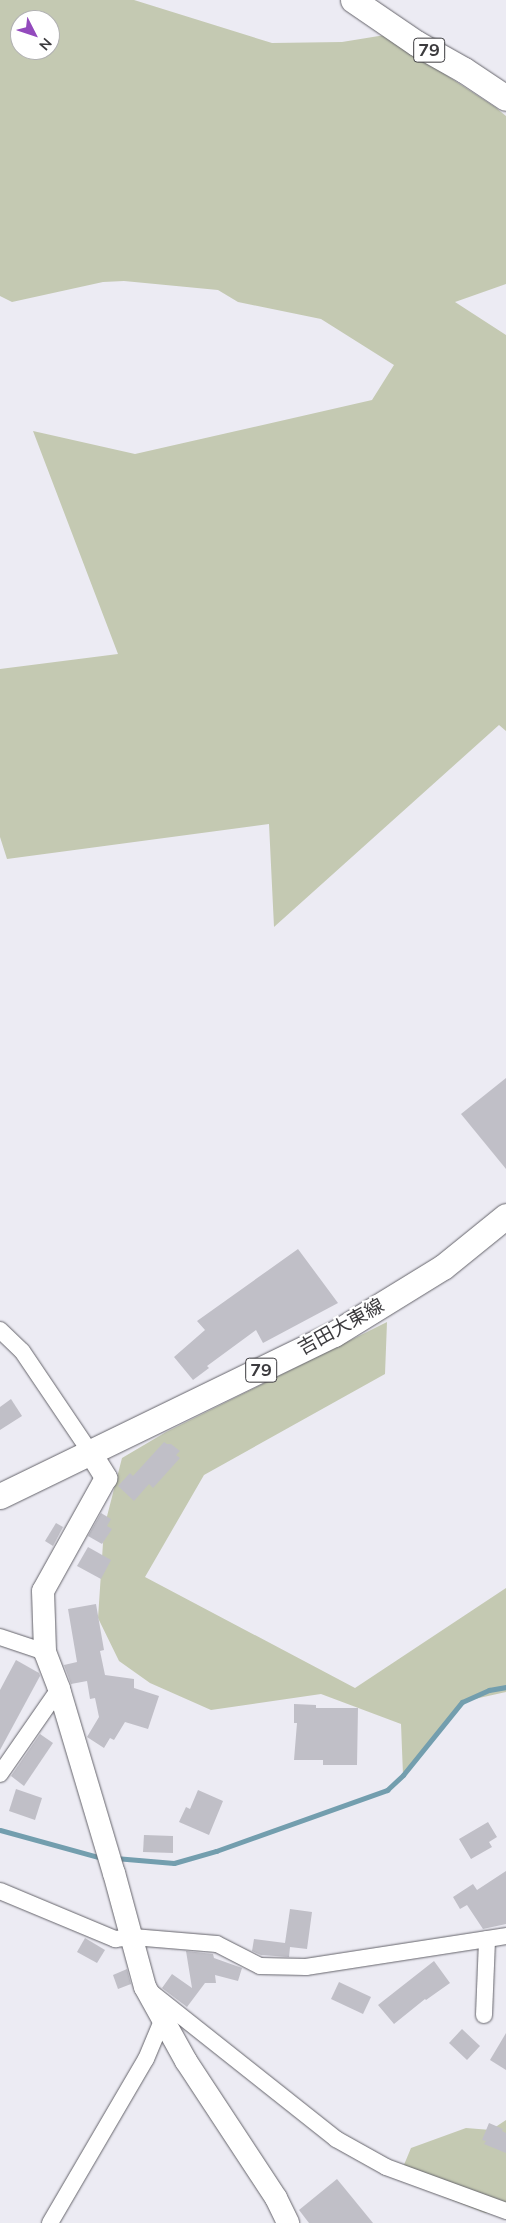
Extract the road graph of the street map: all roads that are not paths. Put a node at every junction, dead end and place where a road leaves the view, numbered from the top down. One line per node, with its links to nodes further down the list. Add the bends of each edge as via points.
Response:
1 (353, 0): 2 (main road, 79)
2 (506, 98)
3 (506, 1216): 5 (main road, 吉田大東線 / 79, via 444,1267 334,1334)
4 (0, 1330): 5 (street, via 22,1351)
5 (90, 1452): 6 (main road, 吉田大東線 / 79); 8 (street, via 106,1478 44,1591)
6 (0, 1496)
7 (0, 1638): 8 (street)
8 (45, 1652): 9 (street)
9 (59, 1689): 10 (street); 13 (street)
10 (0, 1774)
11 (0, 1891): 13 (street, via 115,1938)
12 (506, 1936): 14 (street)
13 (133, 1937): 14 (street, via 217,1944 260,1966 306,1967); 15 (street)
14 (486, 1940): 16 (street)
15 (145, 1987): 17 (street); 18 (street, via 336,2140 386,2167)
16 (484, 2015)
17 (162, 2021): 19 (street, via 146,2059); 20 (street, via 276,2198)
18 (506, 2211)
19 (50, 2223)
20 (288, 2223)

